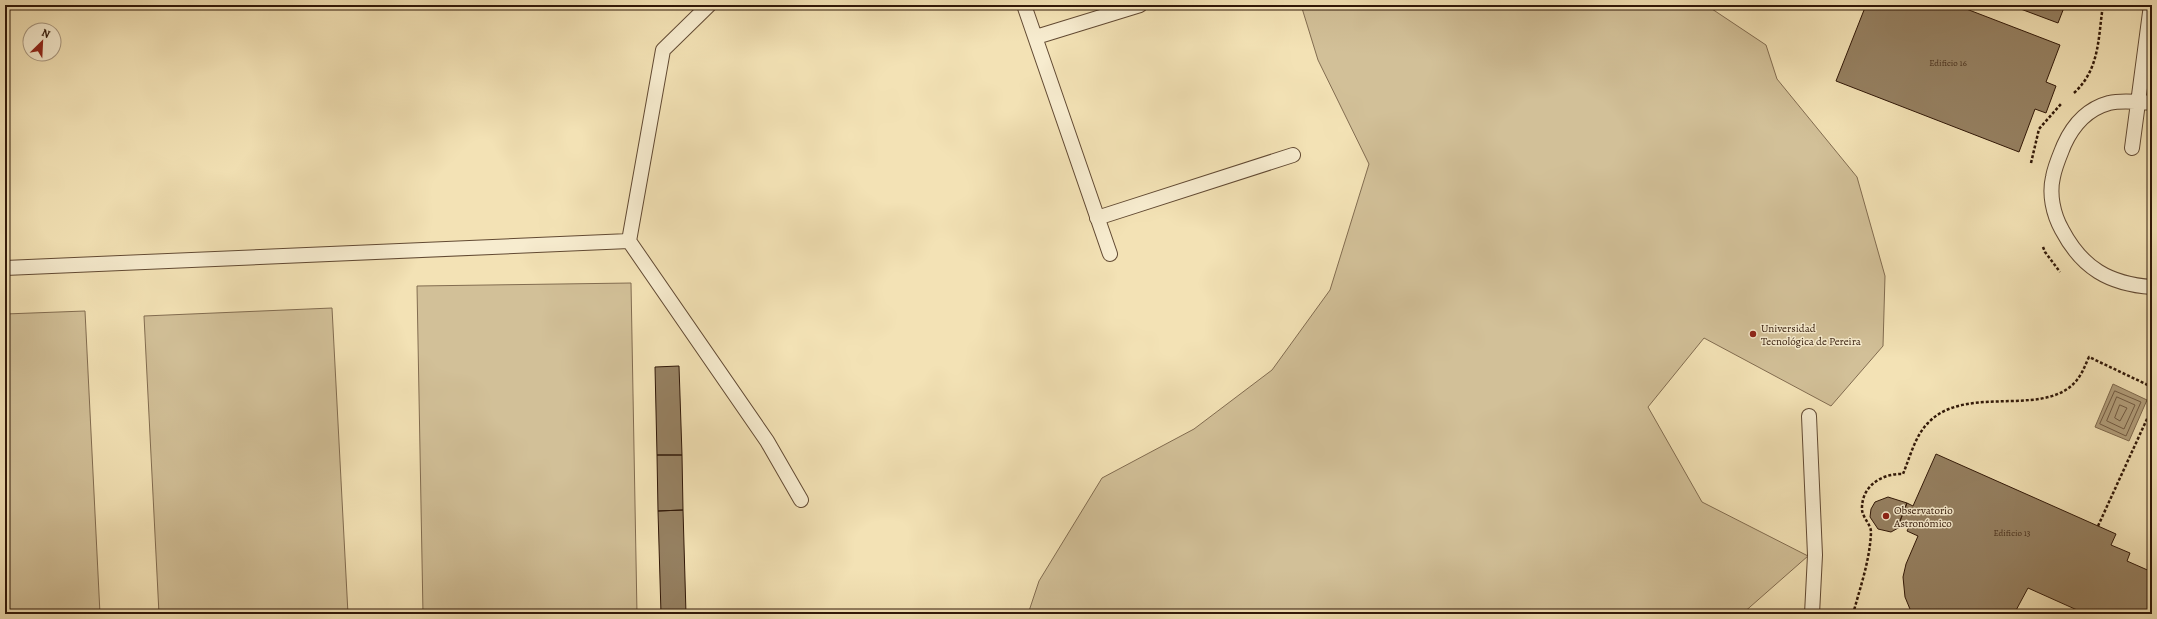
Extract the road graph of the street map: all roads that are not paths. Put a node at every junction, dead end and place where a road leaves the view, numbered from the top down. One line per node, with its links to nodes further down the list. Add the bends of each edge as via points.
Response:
1 (709, 5): 11 (lane, via 663,50)
2 (1024, 5): 5 (lane)
3 (1140, 5): 5 (lane)
4 (2151, 5): 6 (lane)
5 (1036, 37): 10 (lane)
6 (2137, 102): 7 (lane); 8 (lane); 14 (lane, via 2110,103 2092,110 2078,122 2059,157 2053,177 2052,198 2056,219 2078,256 2106,276 2122,282)
7 (2152, 103)
8 (2132, 148)
9 (1293, 155): 10 (lane)
10 (1097, 218): 12 (lane)
11 (629, 241): 13 (lane); 16 (lane, via 767,441)
12 (1110, 254)
13 (5, 268)
14 (2152, 287)
15 (1809, 416): 17 (lane, via 1815,555)
16 (801, 500)
17 (1812, 614)

